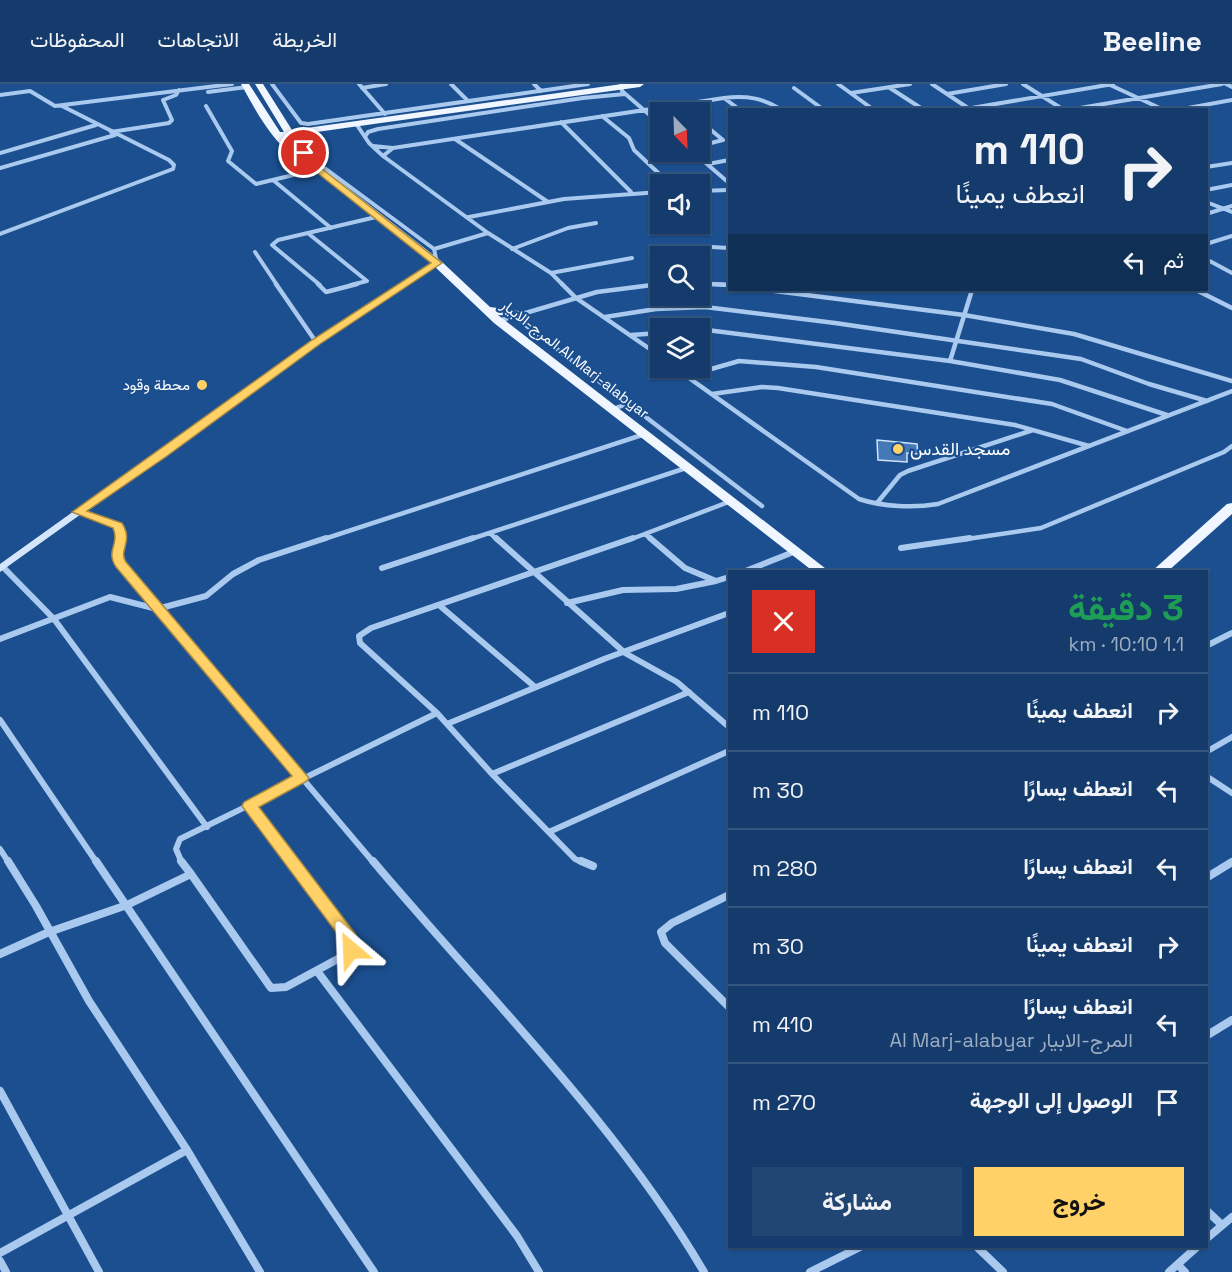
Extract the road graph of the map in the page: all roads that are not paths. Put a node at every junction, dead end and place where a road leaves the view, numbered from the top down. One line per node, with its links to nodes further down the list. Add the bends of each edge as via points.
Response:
1 (232, 84): 23 (street)
2 (259, 84): 60 (main road, المرج-الابيار Al Marj-alabyar)
3 (272, 84): 50 (street, via 303,124)
4 (383, 84): 18 (street)
5 (452, 84): 33 (street)
6 (534, 84): 24 (street)
7 (588, 84): 24 (street)
8 (640, 84): 21 (main road)
9 (838, 84): 26 (street)
10 (884, 84): 19 (street)
11 (910, 84): 19 (street)
12 (932, 84): 27 (street)
13 (1006, 84): 27 (street)
14 (1023, 84): 29 (street)
15 (1110, 84): 29 (street); 31 (street)
16 (1224, 84): 20 (street); 31 (street)
17 (246, 85): 25 (street); 61 (main road, المرج-الابيار Al Marj-alabyar)
18 (360, 86): 50 (street)
19 (889, 87): 26 (street); 41 (street)
20 (1232, 87)
21 (623, 88): 48 (street); 55 (main road); 62 (street, via 399,126 368,132)
22 (794, 88): 39 (street)
23 (179, 90): 34 (street); 57 (street, via 163,100 172,120 169,123)
24 (541, 91): 33 (street)
25 (207, 92)
26 (851, 93): 40 (street)
27 (947, 94): 42 (street)
28 (0, 95): 35 (street, via 30,91)
29 (1041, 96): 43 (street); 44 (street)
30 (724, 98): 37 (street); 38 (street, via 763,99); 48 (street)
31 (1136, 98): 45 (street); 46 (street)
32 (1232, 100): 47 (street)
33 (468, 101): 50 (street)
34 (81, 103): 35 (street); 49 (street)
35 (62, 106): 49 (street)
36 (206, 106): 77 (street, via 232,152 228,161 256,184)
37 (737, 108)
38 (779, 108)
39 (821, 108)
40 (871, 108)
41 (921, 108)
42 (968, 108)
43 (975, 108)
44 (1062, 108)
45 (1078, 108)
46 (1159, 108)
47 (1188, 108)
48 (645, 109): 51 (street); 52 (street)
49 (70, 110): 54 (street)
50 (385, 114)
51 (650, 114)
52 (602, 116): 53 (street); 76 (street, via 629,138 634,150)
53 (561, 122): 63 (street); 83 (street)
54 (96, 125): 57 (street); 67 (street)
55 (357, 125): 58 (main road); 62 (street)
56 (710, 129): 64 (street, via 723,140)
57 (110, 132): 59 (street)
58 (307, 133): 60 (main road); 60 (main road)
59 (115, 134): 75 (street); 96 (street, via 169,160 173,169)
60 (291, 135): 61 (main road); 73 (main road, المرج-الابيار Al Marj-alabyar)
61 (278, 137): 73 (main road, المرج-الابيار Al Marj-alabyar)
62 (365, 137): 65 (street)
63 (455, 139): 66 (street); 85 (street)
64 (710, 143)
65 (373, 146): 66 (street); 68 (street)
66 (393, 148): 68 (street)
67 (0, 153)
68 (383, 156): 92 (street)
69 (728, 160): 72 (street)
70 (706, 162): 72 (street)
71 (1232, 162): 74 (street)
72 (708, 164): 78 (street)
73 (315, 167): 77 (street); 91 (main road, المرج-الابيار Al Marj-alabyar); 102 (street, via 326,169)
74 (1208, 167)
75 (0, 168)
76 (659, 174)
77 (273, 180): 94 (street)
78 (728, 182)
79 (1232, 185): 81 (street)
80 (728, 190): 82 (street)
81 (1208, 190)
82 (710, 191)
83 (631, 192): 84 (street); 85 (street)
84 (650, 192)
85 (548, 202): 92 (street)
86 (1208, 203): 88 (street)
87 (1232, 206): 88 (street)
88 (1223, 208): 89 (street); 90 (street)
89 (1208, 212)
90 (1232, 212)
91 (376, 217): 94 (street); 107 (main road, المرج-الابيار Al Marj-alabyar)
92 (469, 217): 95 (street)
93 (596, 223): 103 (street, via 568,228)
94 (331, 228): 97 (street)
95 (488, 233): 102 (street); 103 (street)
96 (0, 234)
97 (309, 234): 97 (street, via 345,262 367,281 326,292 272,245 278,240)
98 (1232, 236): 99 (street)
99 (1208, 243)
100 (712, 247): 101 (street)
101 (728, 248)
102 (434, 249): 107 (street)
103 (512, 249): 108 (street)
104 (255, 252): 128 (street)
105 (632, 258): 108 (street)
106 (1208, 260): 109 (street)
107 (437, 263): 118 (main road, المرج-الابيار Al Marj-alabyar); 128 (street)
108 (551, 273): 116 (street)
109 (1232, 273)
110 (710, 284): 112 (street)
111 (650, 285): 116 (street)
112 (728, 285)
113 (775, 291): 120 (street)
114 (972, 291): 120 (street)
115 (1198, 291): 117 (street)
116 (576, 298): 119 (street); 121 (street)
117 (1232, 308)
118 (485, 310): 119 (main road); 122 (main road, المرج-الابيار Al Marj-alabyar)
119 (522, 315): 122 (street); 126 (main road); 137 (street)
120 (964, 315): 127 (street); 133 (street, via 1091,338)
121 (605, 317): 125 (street); 127 (street, via 662,308 719,308)
122 (498, 321): 126 (main road, المرج-الابيار Al Marj-alabyar)
123 (710, 330): 130 (street)
124 (650, 333): 125 (street)
125 (629, 334): 129 (street)
126 (515, 335): 138 (main road, المرج-الابيار Al Marj-alabyar)
127 (956, 340): 130 (street); 136 (street, via 1081,359)
128 (316, 342): 150 (street)
129 (650, 349)
130 (950, 361): 139 (street, via 1060,380)
131 (710, 369): 141 (street, via 738,361 816,367 1042,402)
132 (690, 378): 135 (street)
133 (1232, 381)
134 (1232, 391): 136 (street)
135 (712, 394): 140 (street, via 778,388); 147 (street, via 856,497)
136 (1207, 401): 139 (street)
137 (630, 403): 138 (street); 148 (street)
138 (613, 409): 142 (main road, المرج-الابيار Al Marj-alabyar)
139 (1168, 415): 141 (street)
140 (1035, 430): 144 (street); 147 (street, via 908,471)
141 (1127, 431): 144 (street)
142 (645, 434): 145 (main road, المرج-الابيار Al Marj-alabyar); 165 (street, via 259,560 233,574 206,596)
143 (1232, 446): 153 (street, via 1214,457 1041,528)
144 (1090, 447): 147 (street, via 938,504 921,507)
145 (686, 468): 146 (main road, المرج-الابيار Al Marj-alabyar); 151 (street)
146 (731, 501): 152 (street); 154 (main road, المرج-الابيار Al Marj-alabyar)
147 (877, 502)
148 (762, 506)
149 (1232, 507): 159 (main road)
150 (78, 512): 155 (street); 165 (street, via 118,526 121,543 117,558)
151 (490, 533): 156 (street); 160 (street)
152 (645, 534): 160 (street); 162 (street, via 686,568)
153 (901, 548)
154 (797, 551): 157 (street); 158 (main road, المرج-الابيار Al Marj-alabyar)
155 (1, 568): 167 (street)
156 (382, 568)
157 (748, 570)
158 (821, 570)
159 (1160, 570)
160 (533, 572): 163 (street); 164 (street)
161 (728, 577): 162 (street)
162 (716, 581): 163 (street, via 676,589 601,593)
163 (567, 603): 171 (street)
164 (439, 605): 172 (street); 174 (street, via 371,628 358,639 380,664)
165 (157, 609): 167 (street, via 110,597); 183 (street)
166 (728, 613): 171 (street)
167 (54, 619): 169 (street); 186 (street)
168 (1232, 633): 170 (street)
169 (0, 639)
170 (1208, 645)
171 (625, 653): 172 (street); 173 (street, via 667,674)
172 (535, 687): 176 (street)
173 (689, 692): 177 (street); 181 (street)
174 (437, 713): 176 (street); 183 (street)
175 (0, 720): 194 (street)
176 (447, 724): 181 (street)
177 (728, 726)
178 (1232, 737): 180 (street)
179 (728, 751): 187 (street)
180 (1208, 751)
181 (492, 774): 187 (street)
182 (1208, 777): 184 (street)
183 (301, 778): 185 (street); 219 (street, via 598,1121 678,1228)
184 (1232, 793)
185 (250, 806): 186 (street); 197 (street, via 352,943 347,954)
186 (207, 827): 191 (street, via 176,844 176,855)
187 (549, 832): 190 (street, via 575,860)
188 (0, 849): 195 (street)
189 (1232, 862): 192 (street)
190 (593, 866)
191 (191, 874): 194 (street); 197 (street, via 271,988 286,987)
192 (1208, 877)
193 (728, 896): 198 (street, via 672,923 661,937)
194 (127, 905): 195 (street); 217 (street)
195 (49, 932): 196 (street); 202 (street)
196 (0, 954)
197 (317, 971): 218 (street, via 517,1236)
198 (728, 1005)
199 (1232, 1020): 200 (street)
200 (1208, 1035)
201 (0, 1091): 204 (street)
202 (187, 1149): 204 (street); 216 (street)
203 (1208, 1212): 206 (street)
204 (69, 1216): 211 (street); 215 (street)
205 (1232, 1217): 206 (street)
206 (1222, 1225): 207 (street)
207 (1208, 1237)
208 (858, 1248): 220 (street)
209 (978, 1248): 221 (street)
210 (1196, 1248): 213 (street)
211 (0, 1253)
212 (0, 1261): 214 (street)
213 (1178, 1265): 222 (street); 223 (street)
214 (6, 1272)
215 (99, 1272)
216 (260, 1272)
217 (374, 1272)
218 (539, 1272)
219 (704, 1272)
220 (810, 1272)
221 (1002, 1272)
222 (1169, 1272)
223 (1185, 1272)

